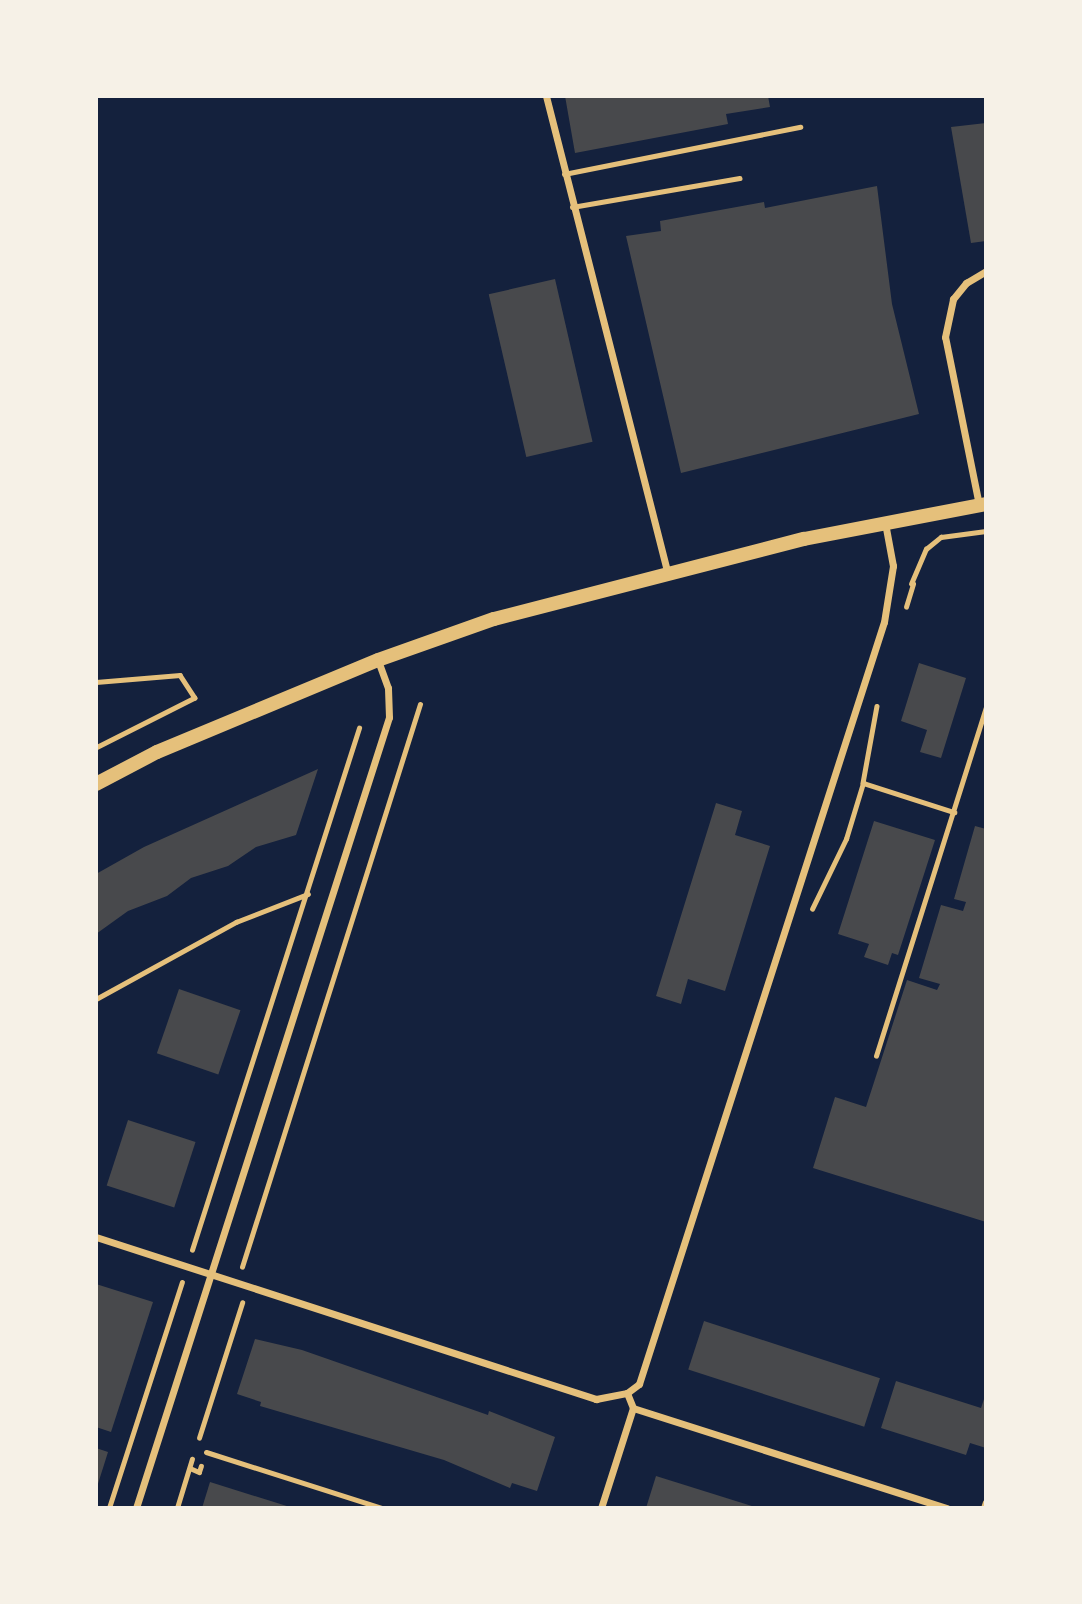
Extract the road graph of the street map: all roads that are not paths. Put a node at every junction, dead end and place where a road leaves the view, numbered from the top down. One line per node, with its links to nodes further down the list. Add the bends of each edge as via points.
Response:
1 (546, 96): 3 (street)
2 (800, 127): 3 (lane)
3 (564, 174): 5 (street)
4 (740, 178): 5 (lane)
5 (572, 207): 9 (street)
6 (986, 271): 7 (street, via 966,283 953,299 945,337)
7 (982, 505): 8 (main road)
8 (884, 522): 9 (main road); 14 (street, via 891,539 893,586 639,1384)
9 (667, 572): 10 (main road, via 494,619)
10 (378, 660): 11 (main road, via 157,752); 13 (street, via 388,688 389,717)
11 (96, 784)
12 (96, 1237): 13 (street)
13 (211, 1273): 14 (street, via 596,1399); 18 (street)
14 (626, 1393): 15 (street)
15 (633, 1408): 20 (street); 21 (street)
16 (206, 1452): 19 (lane)
17 (986, 1502): 22 (street)
18 (136, 1508)
19 (381, 1508)
20 (601, 1508)
21 (947, 1508)
22 (984, 1508)

